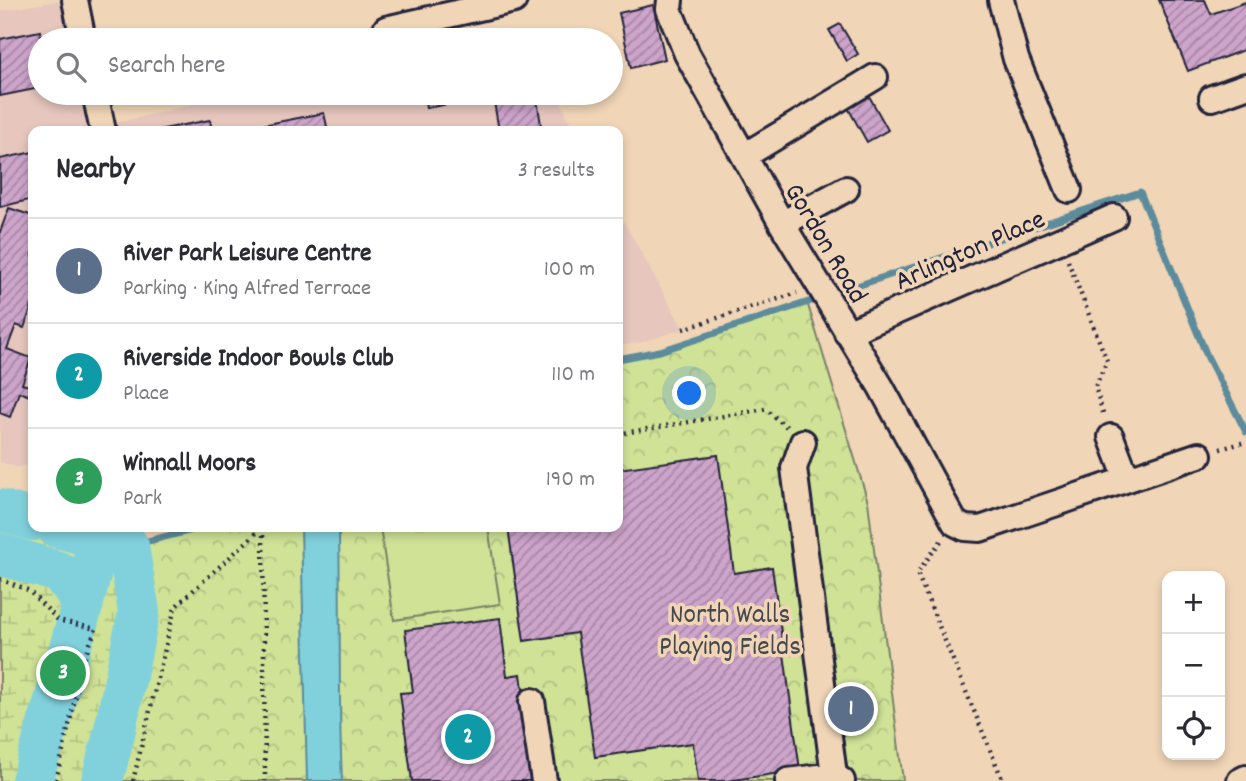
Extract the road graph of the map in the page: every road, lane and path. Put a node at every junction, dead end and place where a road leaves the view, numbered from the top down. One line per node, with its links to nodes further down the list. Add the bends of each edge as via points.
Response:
1 (75, 0): 5 (street)
2 (514, 0): 6 (street)
3 (670, 0): 12 (street, Gordon Road, via 669,9 687,54)
4 (1001, 0): 14 (street, via 1016,59)
5 (81, 28)
6 (390, 28)
7 (875, 78): 12 (street)
8 (1246, 86): 9 (street)
9 (1212, 98)
10 (98, 105): 11 (street)
11 (102, 126)
12 (744, 156): 16 (street, Gordon Road)
13 (846, 189): 16 (street)
14 (1069, 190)
15 (1114, 217): 17 (street, Arlington Place)
16 (782, 224): 18 (street, Gordon Road)
17 (1060, 240): 19 (street, Arlington Place); 22 (path, via 1107,361 1095,387)
18 (818, 286): 19 (street, Gordon Road); 20 (path)
19 (844, 326): 28 (street, Gordon Road)
20 (683, 330)
21 (623, 433): 23 (path, via 765,409)
22 (1111, 437): 27 (street)
23 (803, 442): 33 (street, via 794,468)
24 (1246, 442): 25 (path)
25 (1232, 446)
26 (1199, 455): 27 (street)
27 (1127, 480): 28 (street, via 980,529 965,528)
28 (952, 517): 40 (path, via 917,573)
29 (258, 532): 36 (path, via 175,607)
30 (263, 532): 37 (path)
31 (0, 579): 35 (path, via 28,590 58,620 96,629 85,656)
32 (532, 701): 38 (street)
33 (838, 778): 39 (street)
34 (1246, 778): 41 (street)
35 (56, 781)
36 (133, 781)
37 (265, 781)
38 (544, 781)
39 (788, 781)
40 (1003, 781)
41 (1240, 781)

